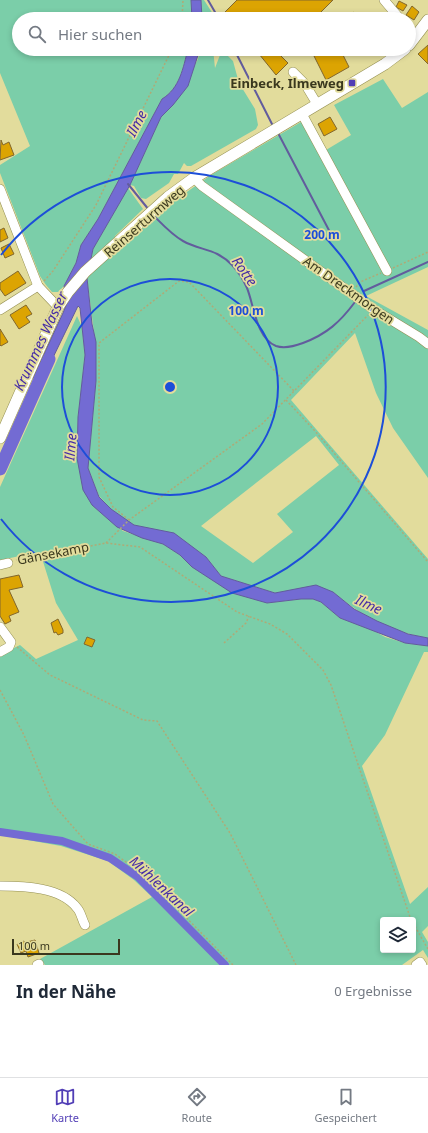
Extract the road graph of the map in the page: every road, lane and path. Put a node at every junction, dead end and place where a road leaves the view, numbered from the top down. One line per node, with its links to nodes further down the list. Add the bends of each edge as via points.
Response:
1 (183, 0): 3 (path)
2 (384, 0): 4 (street)
3 (182, 12)
4 (394, 12)
5 (428, 20): 6 (main road)
6 (416, 32)
7 (169, 56): 15 (path, via 96,205 53,272)
8 (396, 56): 10 (main road, Reinserturmweg)
9 (293, 72): 10 (street, via 305,84)
10 (318, 104): 11 (main road, Reinserturmweg)
11 (302, 114): 12 (main road, Reinserturmweg); 14 (street)
12 (194, 178): 16 (main road, Reinserturmweg, via 156,207 85,272); 17 (street, Am Dreckmorgen)
13 (0, 189): 15 (street)
14 (387, 271)
15 (38, 286): 16 (street); 18 (street)
16 (58, 307): 22 (main road, Reinserturmweg)
17 (373, 309): 19 (street, Am Dreckmorgen); 20 (path)
18 (0, 310)
19 (428, 344)
20 (294, 392): 21 (path); 23 (path, via 189,282 180,282 99,343 99,477 113,507)
21 (286, 400): 23 (path, via 262,424); 25 (path)
22 (0, 438)
23 (129, 520): 24 (path)
24 (106, 543): 26 (path, Gänsekamp, via 22,558); 27 (path, Gänsekamp, via 140,548 237,612)
25 (428, 562)
26 (4, 564)
27 (249, 616): 30 (path, via 246,623); 34 (path, Gänsekamp, via 287,634 323,670 331,685)
28 (0, 627): 29 (street)
29 (11, 642): 31 (street, via 9,648); 39 (path, via 50,675 143,720 157,721 230,833)
30 (224, 643)
31 (0, 652)
32 (0, 690): 38 (path, via 24,735 53,804 88,844 115,854 145,876)
33 (0, 886): 35 (street, via 44,890 60,896 78,908)
34 (410, 917)
35 (85, 925)
36 (416, 928): 37 (path)
37 (428, 949)
38 (233, 965)
39 (296, 965)
40 (416, 965): 41 (street, via 420,962)
41 (422, 965)

